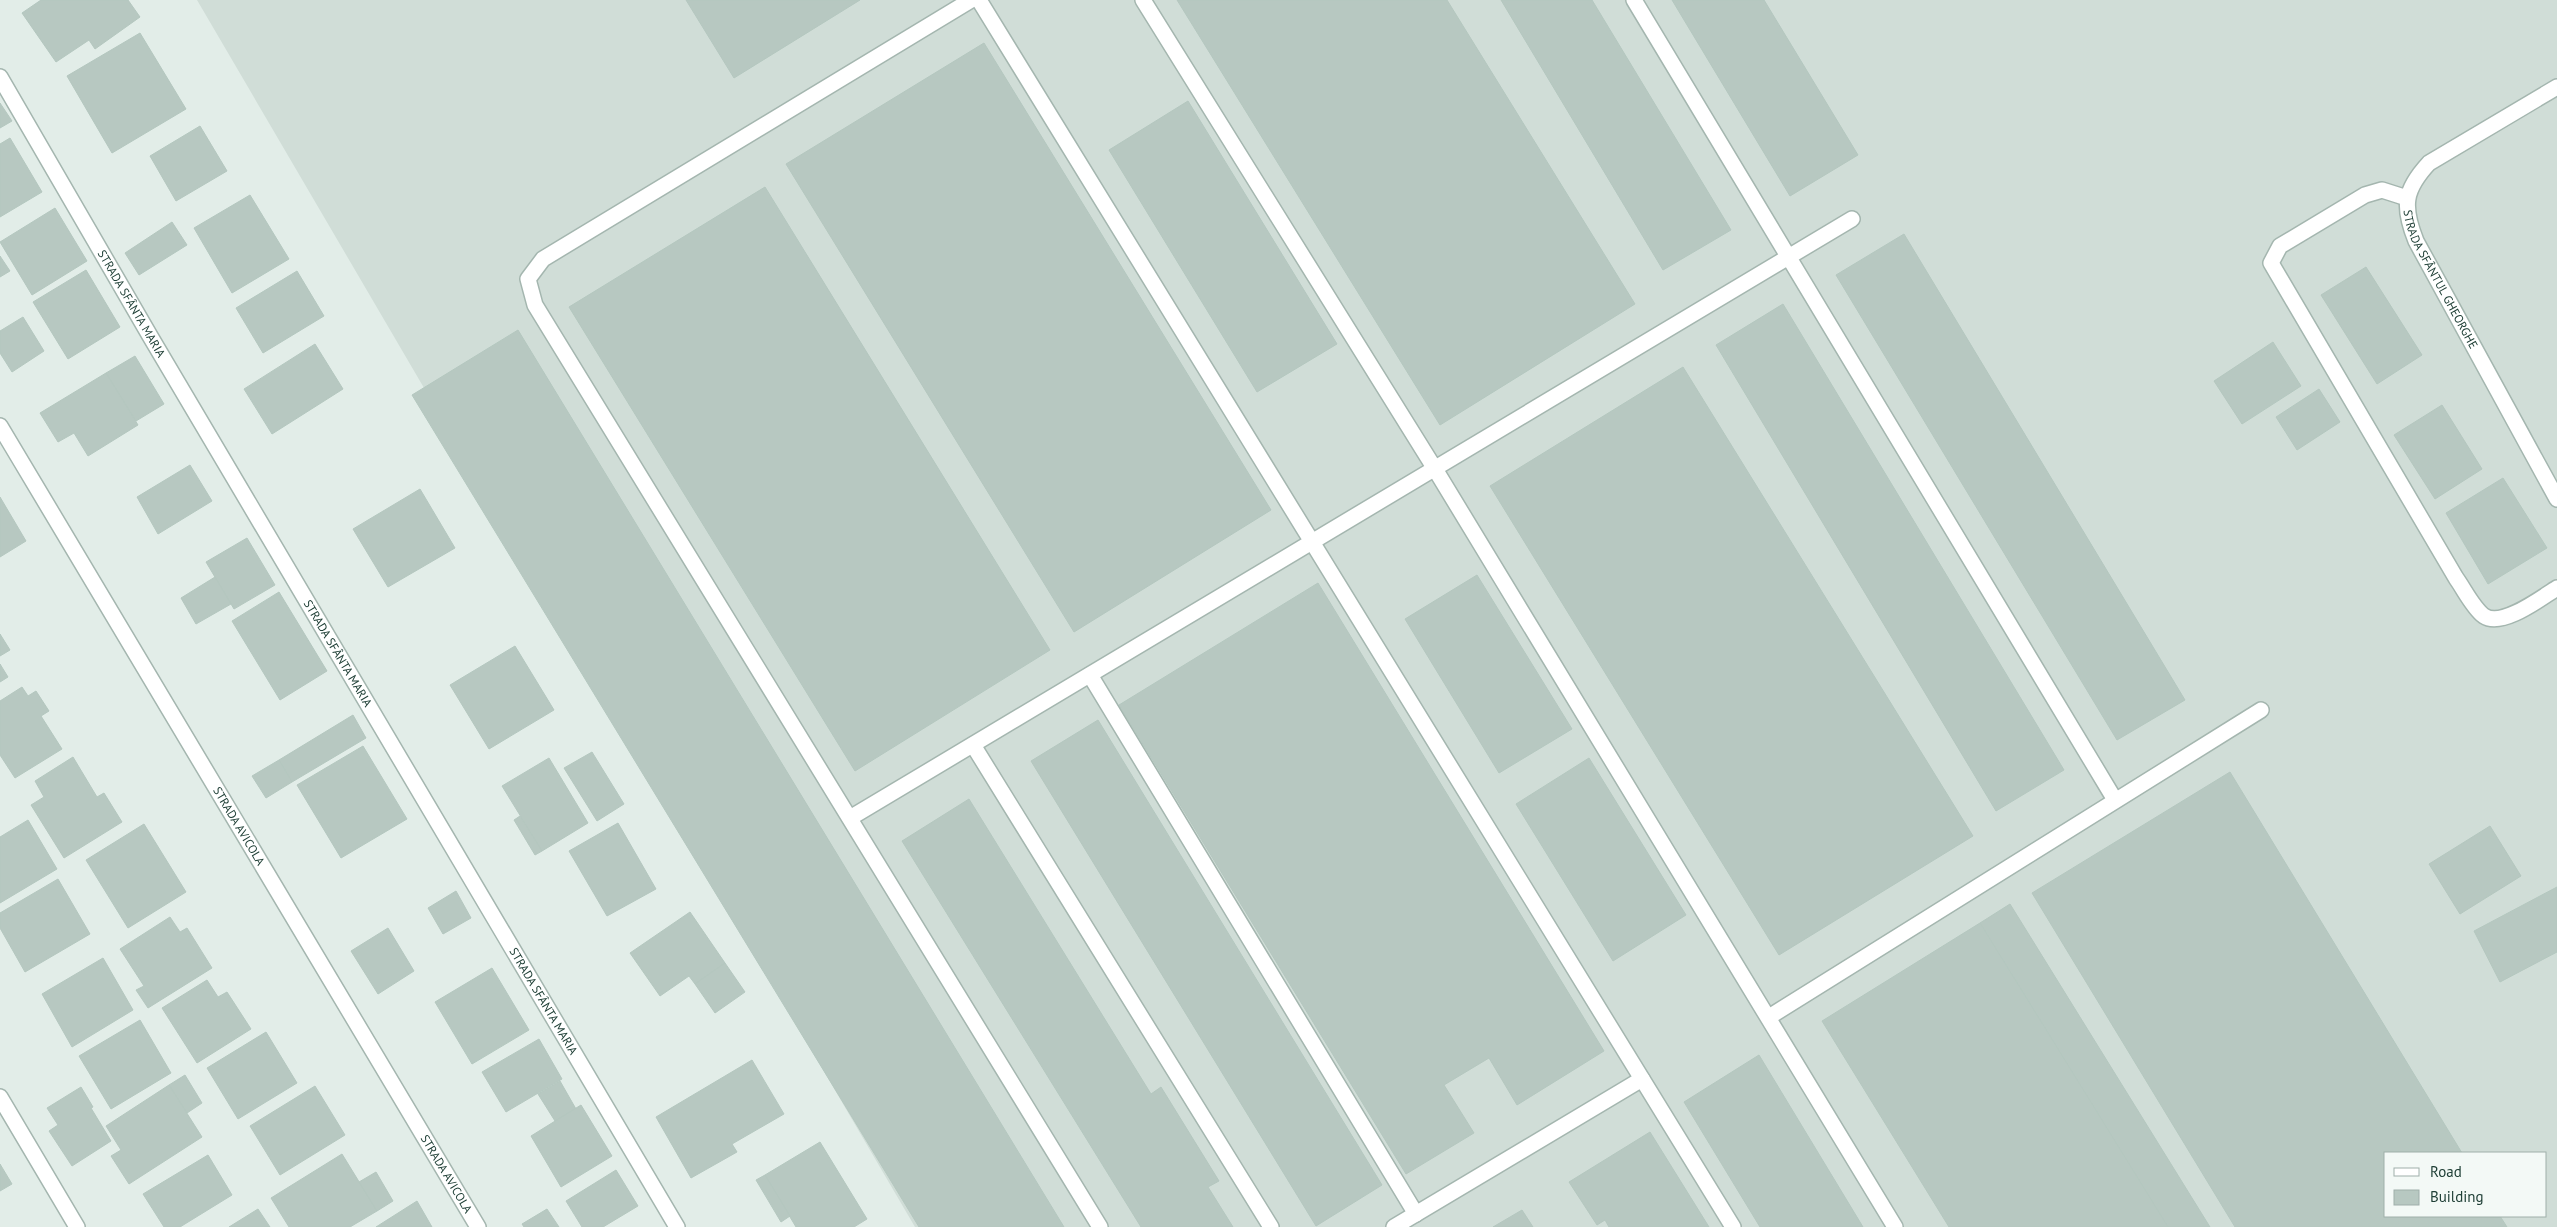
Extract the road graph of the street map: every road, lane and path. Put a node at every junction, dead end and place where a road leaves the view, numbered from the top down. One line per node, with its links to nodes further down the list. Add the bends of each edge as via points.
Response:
1 (971, 0): 19 (street, via 542,259 528,279 535,304)
2 (979, 0): 13 (street)
3 (1143, 0): 11 (street)
4 (1634, 0): 9 (street)
5 (0, 77): 26 (street, STRADA SFÂNTA MARIA)
6 (2557, 87): 7 (street, STRADA SFÂNTUL GHEORGHE, via 2429,163 2415,178)
7 (2406, 198): 12 (street, STRADA SFÂNTUL GHEORGHE, via 2408,221 2416,241); 14 (street, via 2382,190 2365,195 2280,246 2270,263 2456,578 2484,616 2498,620)
8 (1852, 219): 9 (street)
9 (1788, 257): 11 (street); 18 (street)
10 (0, 426): 25 (street, STRADA AVICOLA)
11 (1434, 469): 13 (street); 20 (street)
12 (2557, 498)
13 (1312, 542): 15 (street); 21 (street)
14 (2557, 588)
15 (1090, 675): 17 (street); 23 (street)
16 (2261, 710): 18 (street)
17 (973, 745): 19 (street); 28 (street)
18 (2115, 800): 20 (street)
19 (850, 818): 27 (street)
20 (1769, 1017): 31 (street)
21 (1642, 1079): 23 (street); 30 (street)
22 (0, 1098): 24 (street)
23 (1416, 1214): 29 (street)
24 (77, 1227)
25 (478, 1227)
26 (677, 1227)
27 (1100, 1227)
28 (1271, 1227)
29 (1394, 1227)
30 (1732, 1227)
31 (1895, 1227)

